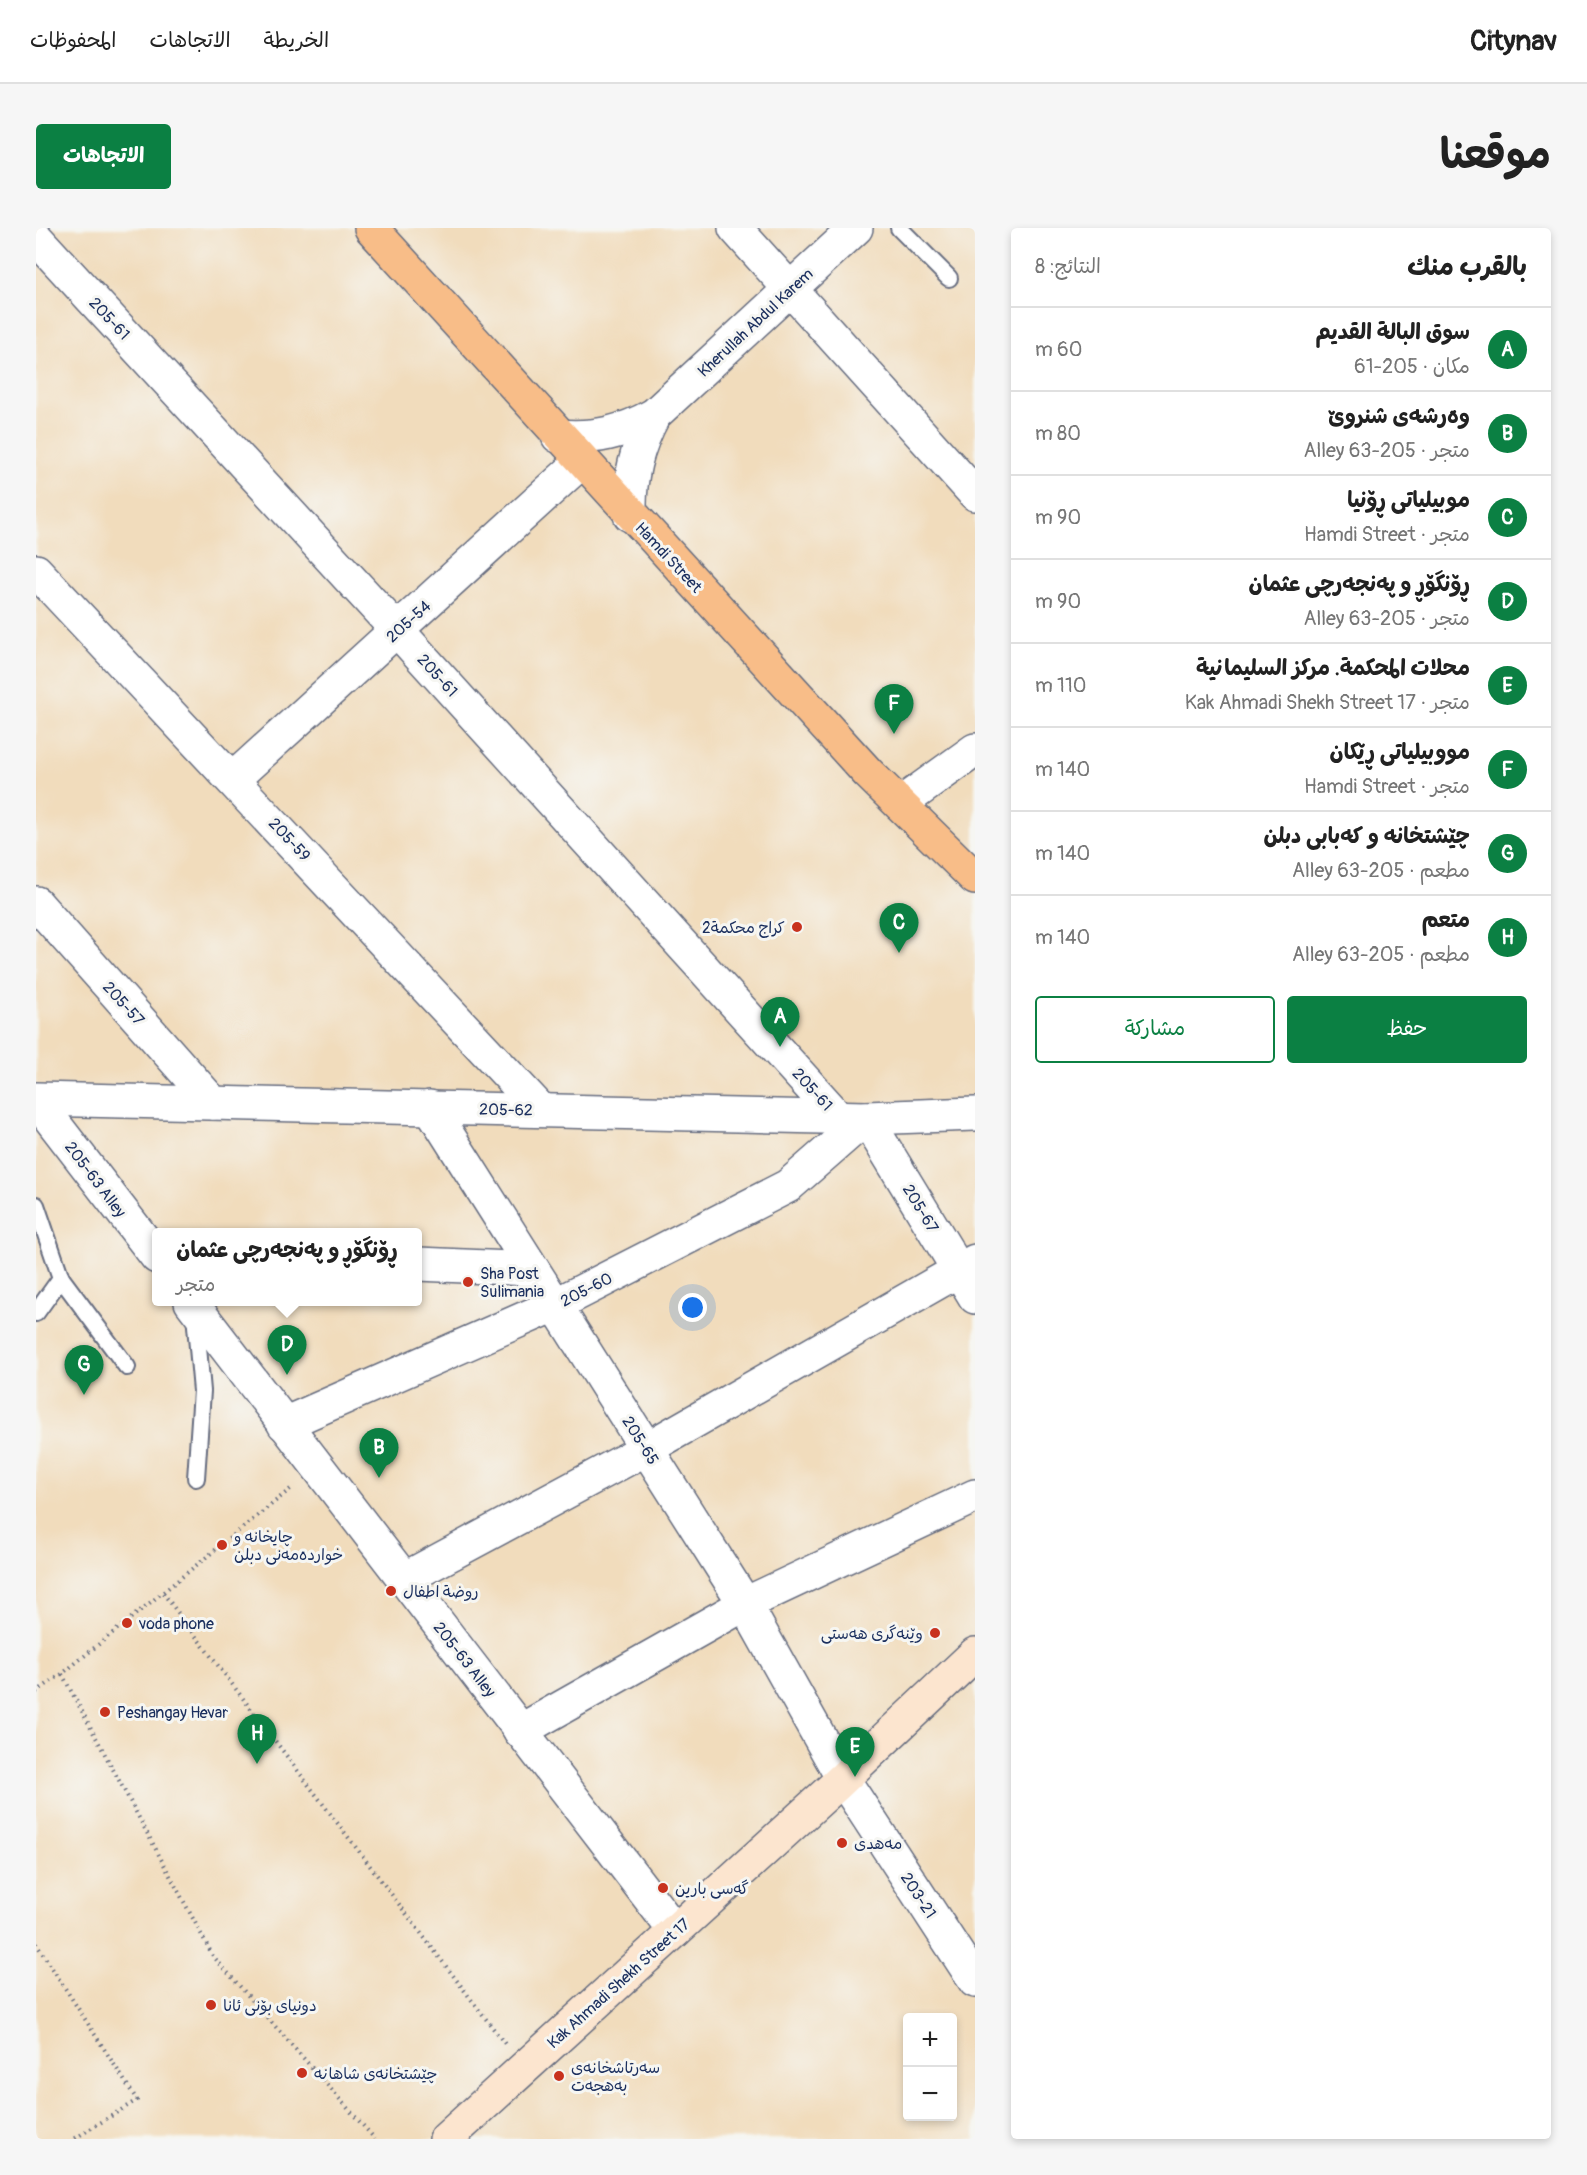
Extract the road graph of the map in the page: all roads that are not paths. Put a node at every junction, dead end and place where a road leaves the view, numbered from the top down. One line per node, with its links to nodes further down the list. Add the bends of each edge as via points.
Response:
1 (370, 228): 9 (main road, Hamdi Street)
2 (735, 228): 7 (street)
3 (856, 228): 7 (street, Kherullah Abdul Karem)
4 (899, 228): 6 (lane)
5 (36, 238): 14 (street, 205-61)
6 (949, 278)
7 (791, 289): 8 (street, Kherullah Abdul Karem); 11 (street)
8 (654, 415): 9 (street, via 632,428 608,435); 12 (street, via 633,463)
9 (558, 436): 10 (main road, Hamdi Street)
10 (581, 462): 12 (main road, Hamdi Street); 14 (street, 205-54)
11 (975, 494)
12 (630, 515): 17 (main road, Hamdi Street)
13 (36, 571): 16 (street, 205-59)
14 (397, 630): 16 (street, 205-54); 25 (street, 205-61)
15 (975, 750): 17 (street)
16 (233, 779): 23 (street, 205-59)
17 (900, 804): 18 (main road, Hamdi Street)
18 (975, 878)
19 (36, 903): 21 (street, 205-57)
20 (36, 1100): 21 (street, 205-62); 27 (street, 205-63 Alley)
21 (213, 1103): 22 (street, 205-62)
22 (430, 1107): 23 (street, 205-62); 29 (street, 205-65)
23 (541, 1110): 25 (street, 205-62)
24 (975, 1114): 25 (street, 205-62)
25 (852, 1117): 30 (street, 205-67); 32 (street, 205-60, via 788,1186)
26 (36, 1205): 31 (lane)
27 (152, 1250)
28 (422, 1264): 29 (street)
29 (532, 1269): 32 (street, 205-65)
30 (970, 1276): 38 (street)
31 (61, 1278): 35 (lane); 36 (lane)
32 (555, 1305): 37 (street, 205-60); 38 (street, 205-65)
33 (192, 1306): 39 (lane, via 202,1391)
34 (194, 1306): 37 (street, 205-63 Alley)
35 (36, 1313)
36 (127, 1367)
37 (284, 1424): 41 (street, 205-63 Alley)
38 (646, 1449): 41 (street); 42 (street, 205-65)
39 (196, 1478)
40 (975, 1496): 42 (street)
41 (404, 1580): 44 (street, 205-63 Alley)
42 (744, 1604): 44 (street); 45 (street, 205-65)
43 (975, 1654): 45 (main road, Kak Ahmadi Shekh Street 17)
44 (520, 1731): 46 (street, 205-63 Alley)
45 (843, 1779): 46 (main road, Kak Ahmadi Shekh Street 17); 47 (street, 203-21)
46 (675, 1931): 48 (main road, Kak Ahmadi Shekh Street 17)
47 (975, 1981)
48 (446, 2139)

